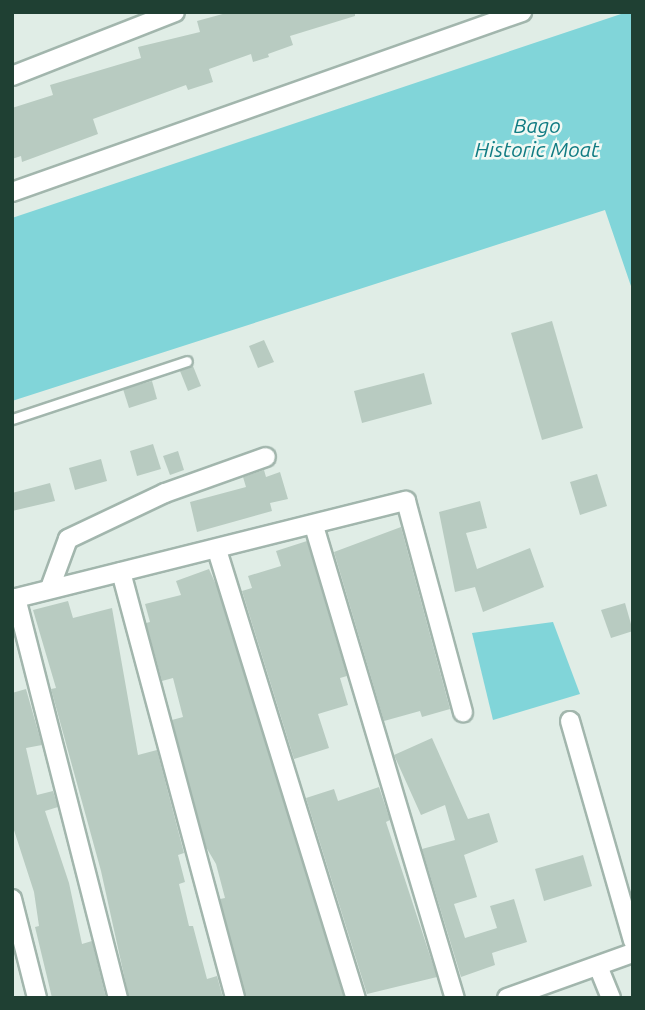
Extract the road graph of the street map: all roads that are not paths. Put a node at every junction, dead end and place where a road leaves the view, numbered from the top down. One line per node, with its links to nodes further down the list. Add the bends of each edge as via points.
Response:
1 (175, 12): 3 (street)
2 (522, 12): 4 (street)
3 (12, 76)
4 (12, 192)
5 (187, 361): 6 (lane)
6 (12, 419)
7 (266, 457): 11 (street, via 164,493 68,539)
8 (314, 526): 9 (street); 13 (street, via 406,501); 23 (street)
9 (217, 550): 10 (street); 22 (street)
10 (121, 572): 11 (street); 21 (street)
11 (50, 588): 12 (street)
12 (14, 598): 20 (street)
13 (463, 712)
14 (570, 721): 16 (street)
15 (12, 900): 19 (street)
16 (633, 941)
17 (633, 953): 18 (street)
18 (598, 965): 24 (street); 25 (street)
19 (37, 998)
20 (118, 998)
21 (235, 998)
22 (356, 998)
23 (455, 998)
24 (507, 998)
25 (611, 998)

